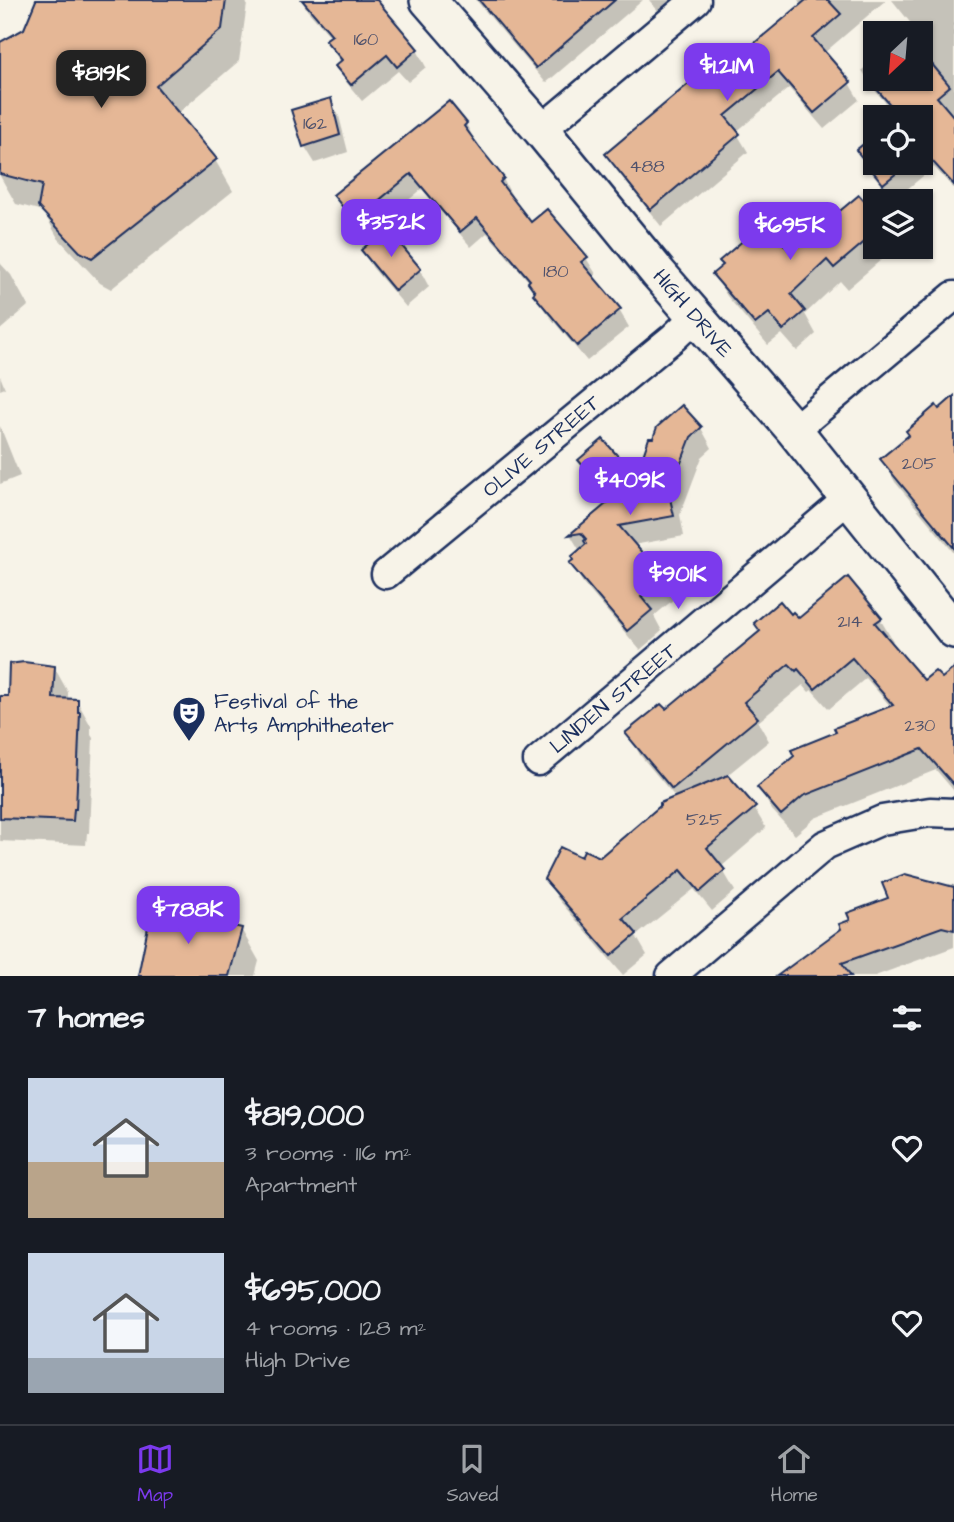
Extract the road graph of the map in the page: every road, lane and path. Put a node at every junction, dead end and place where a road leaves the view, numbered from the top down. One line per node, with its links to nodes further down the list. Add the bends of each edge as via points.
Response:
1 (428, 0): 3 (street, HIGH DRIVE)
2 (696, 0): 3 (street)
3 (541, 130): 5 (street, HIGH DRIVE)
4 (954, 296): 6 (street)
5 (696, 316): 6 (street, HIGH DRIVE); 8 (street, OLIVE STREET)
6 (794, 430): 7 (street, HIGH DRIVE)
7 (849, 498): 9 (street, HIGH DRIVE); 10 (street, LINDEN STREET)
8 (386, 574)
9 (954, 630)
10 (538, 761)
11 (954, 813): 12 (street, via 930,811 882,820 825,845)
12 (671, 976)

